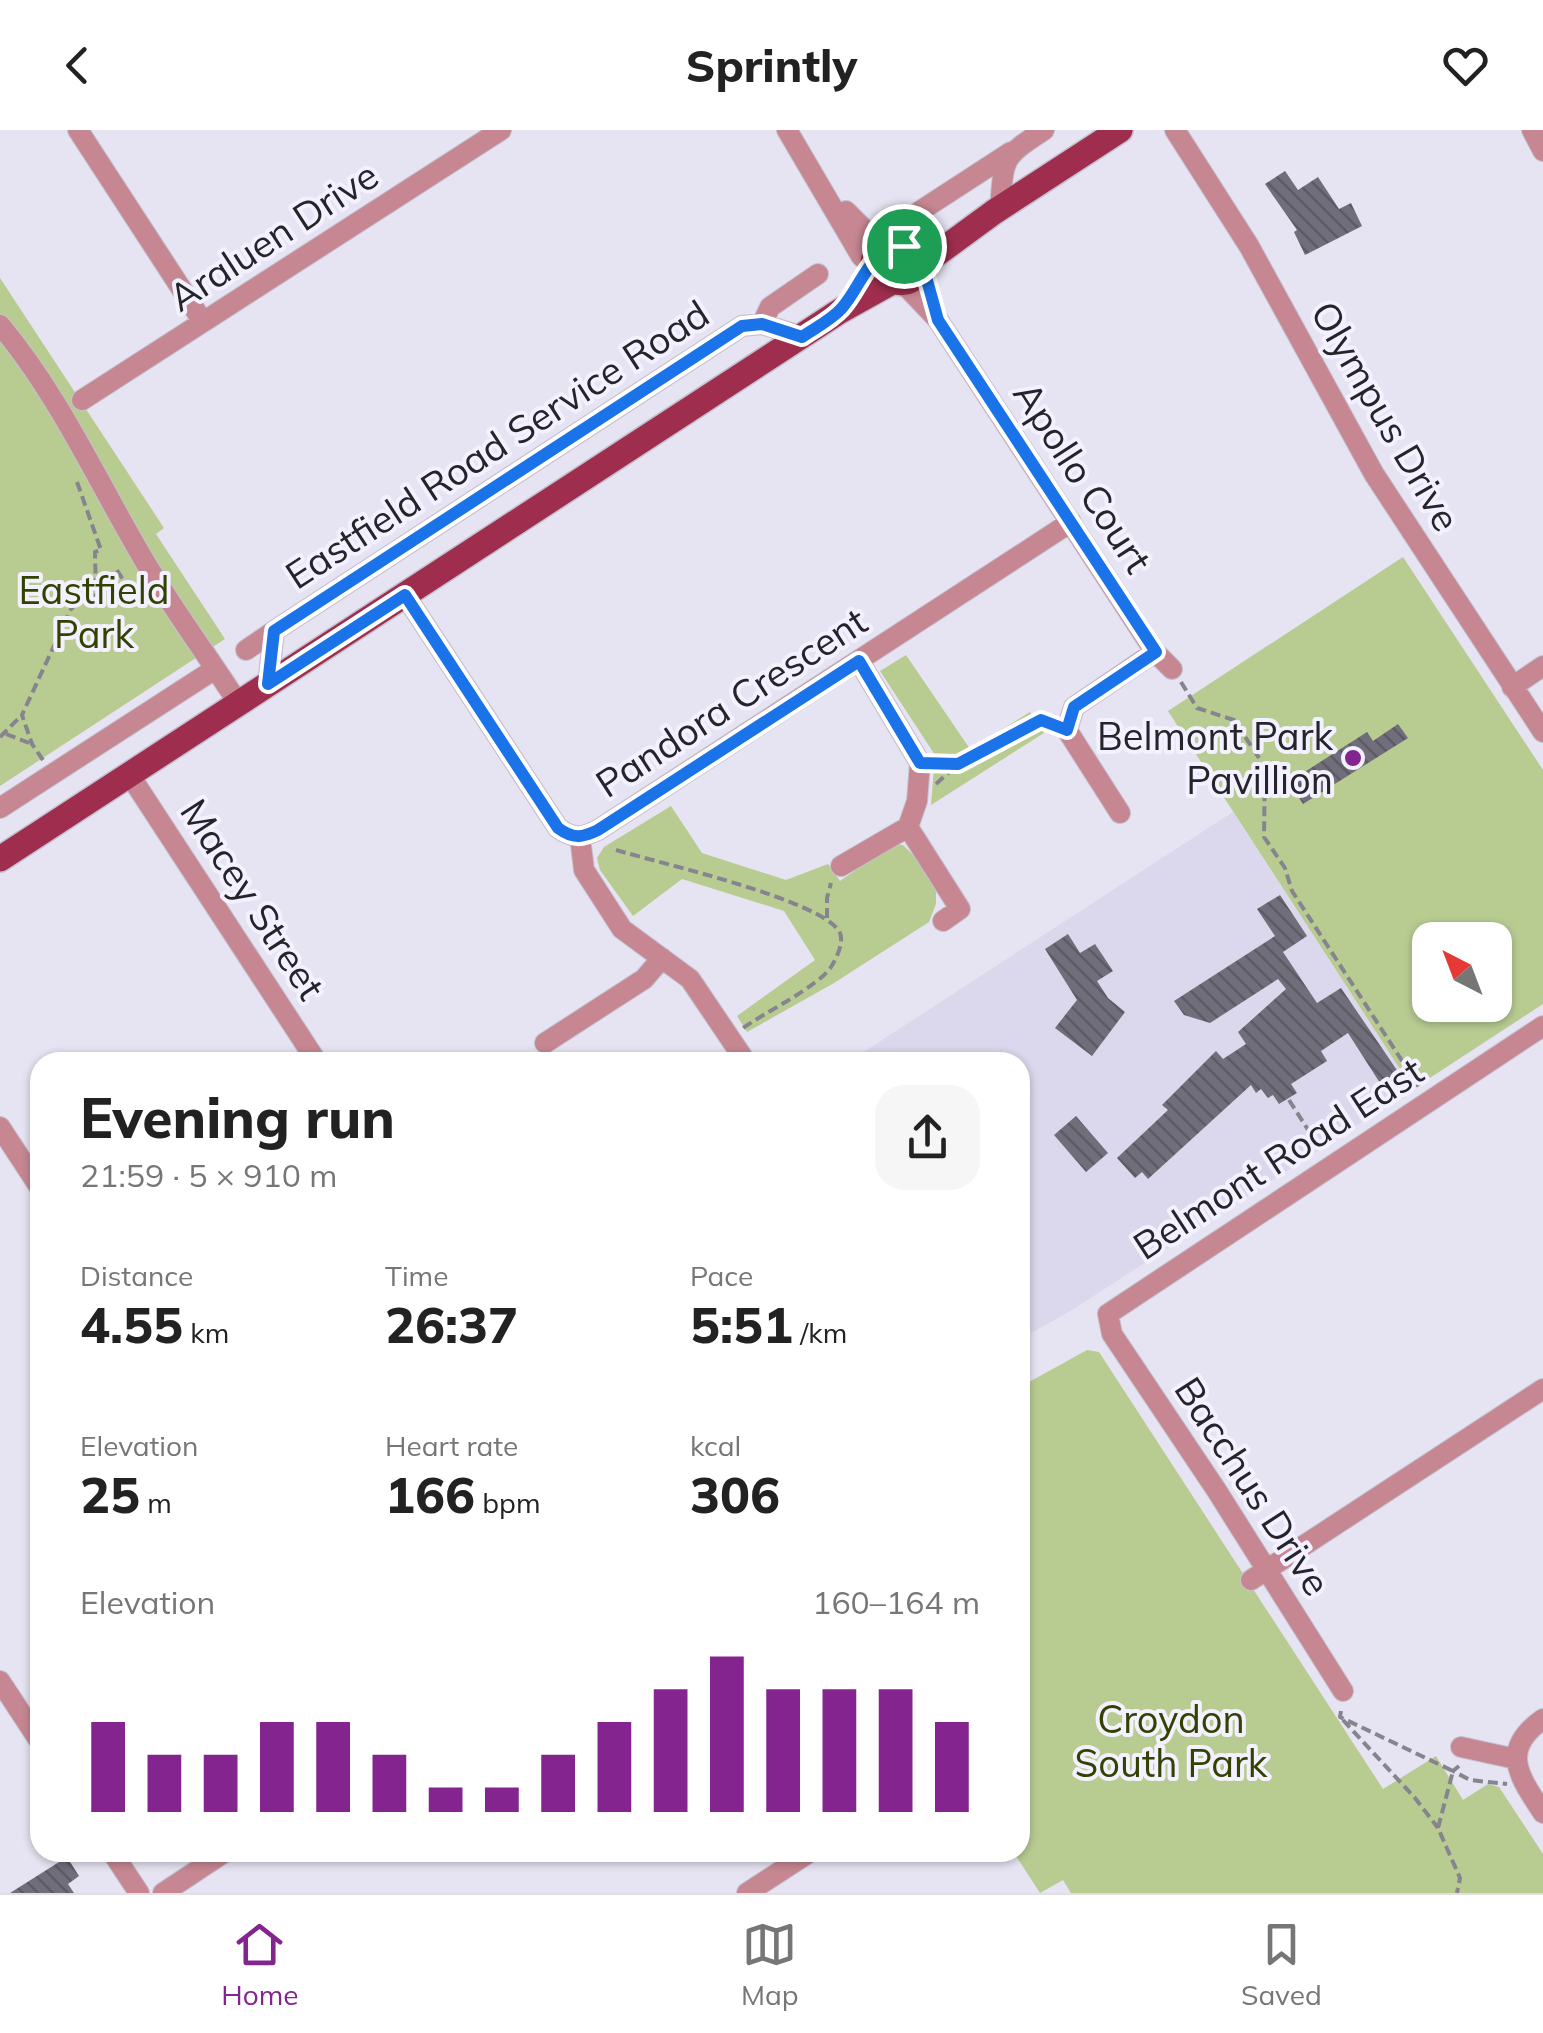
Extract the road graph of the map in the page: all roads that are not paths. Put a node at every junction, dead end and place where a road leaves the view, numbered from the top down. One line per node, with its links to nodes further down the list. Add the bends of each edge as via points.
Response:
1 (78, 130): 16 (street)
2 (501, 130): 16 (street, Araluen Drive)
3 (787, 130): 10 (street)
4 (1044, 130): 8 (street)
5 (1120, 130): 11 (main road)
6 (1174, 130): 31 (street, Olympus Drive, via 1249,246 1374,474)
7 (1532, 130): 9 (street)
8 (1010, 152): 11 (street); 12 (street)
9 (1543, 152)
10 (816, 175): 13 (street, via 854,222); 14 (street, Apollo Court, via 861,256)
11 (997, 211): 13 (main road); 14 (main road)
12 (914, 215)
13 (899, 246): 14 (main road, via 877,255); 14 (main road, via 920,255)
14 (897, 272): 19 (main road); 21 (street, Apollo Court, via 938,320)
15 (818, 274): 17 (street, Eastfield Road Service Road, via 770,307)
16 (203, 322): 20 (street, Araluen Drive)
17 (762, 324): 19 (street, Eastfield Road Service Road); 23 (street, Eastfield Road Service Road, via 742,326)
18 (0, 325): 29 (street, via 71,427)
19 (802, 337): 22 (main road)
20 (82, 400)
21 (1072, 522): 25 (street, Apollo Court); 26 (street, Pandora Crescent)
22 (405, 595): 30 (main road); 38 (street, Pandora Crescent, via 558,828)
23 (274, 631): 24 (street, Eastfield Road Service Road); 30 (street, Eastfield Road Service Road)
24 (246, 650)
25 (1156, 652): 28 (street, Apollo Court); 36 (street, via 1074,707 1067,730)
26 (859, 661): 37 (street, via 920,763); 38 (street, Pandora Crescent)
27 (1543, 666): 31 (street)
28 (1172, 668)
29 (215, 669): 32 (street); 35 (street)
30 (268, 684): 32 (main road)
31 (1512, 687): 33 (street, Olympus Drive)
32 (238, 703): 34 (main road)
33 (1543, 732)
34 (129, 774): 39 (main road); 45 (street, Macey Street)
35 (0, 808)
36 (1120, 813)
37 (908, 826): 40 (street); 41 (street, via 960,909)
38 (580, 838): 42 (street, via 584,870 622,928)
39 (0, 858)
40 (838, 866)
41 (943, 921)
42 (662, 958): 44 (street, via 644,979); 46 (street, via 690,978)
43 (1543, 1026): 49 (street, Belmont Road East)
44 (545, 1042)
45 (311, 1052)
46 (739, 1052)
47 (0, 1127): 48 (street)
48 (30, 1173)
49 (1107, 1318): 51 (street, Bacchus Drive)
50 (1543, 1389): 51 (street)
51 (1259, 1575): 53 (street, Bacchus Drive)
52 (0, 1681): 55 (street)
53 (1343, 1692)
54 (1543, 1719): 57 (street, via 1523,1737)
55 (30, 1727)
56 (1461, 1747): 57 (street)
57 (1516, 1759): 58 (street)
58 (1543, 1812)
59 (119, 1862): 62 (street)
60 (210, 1862): 63 (street)
61 (795, 1862): 64 (street)
62 (139, 1893)
63 (163, 1893)
64 (747, 1893)

